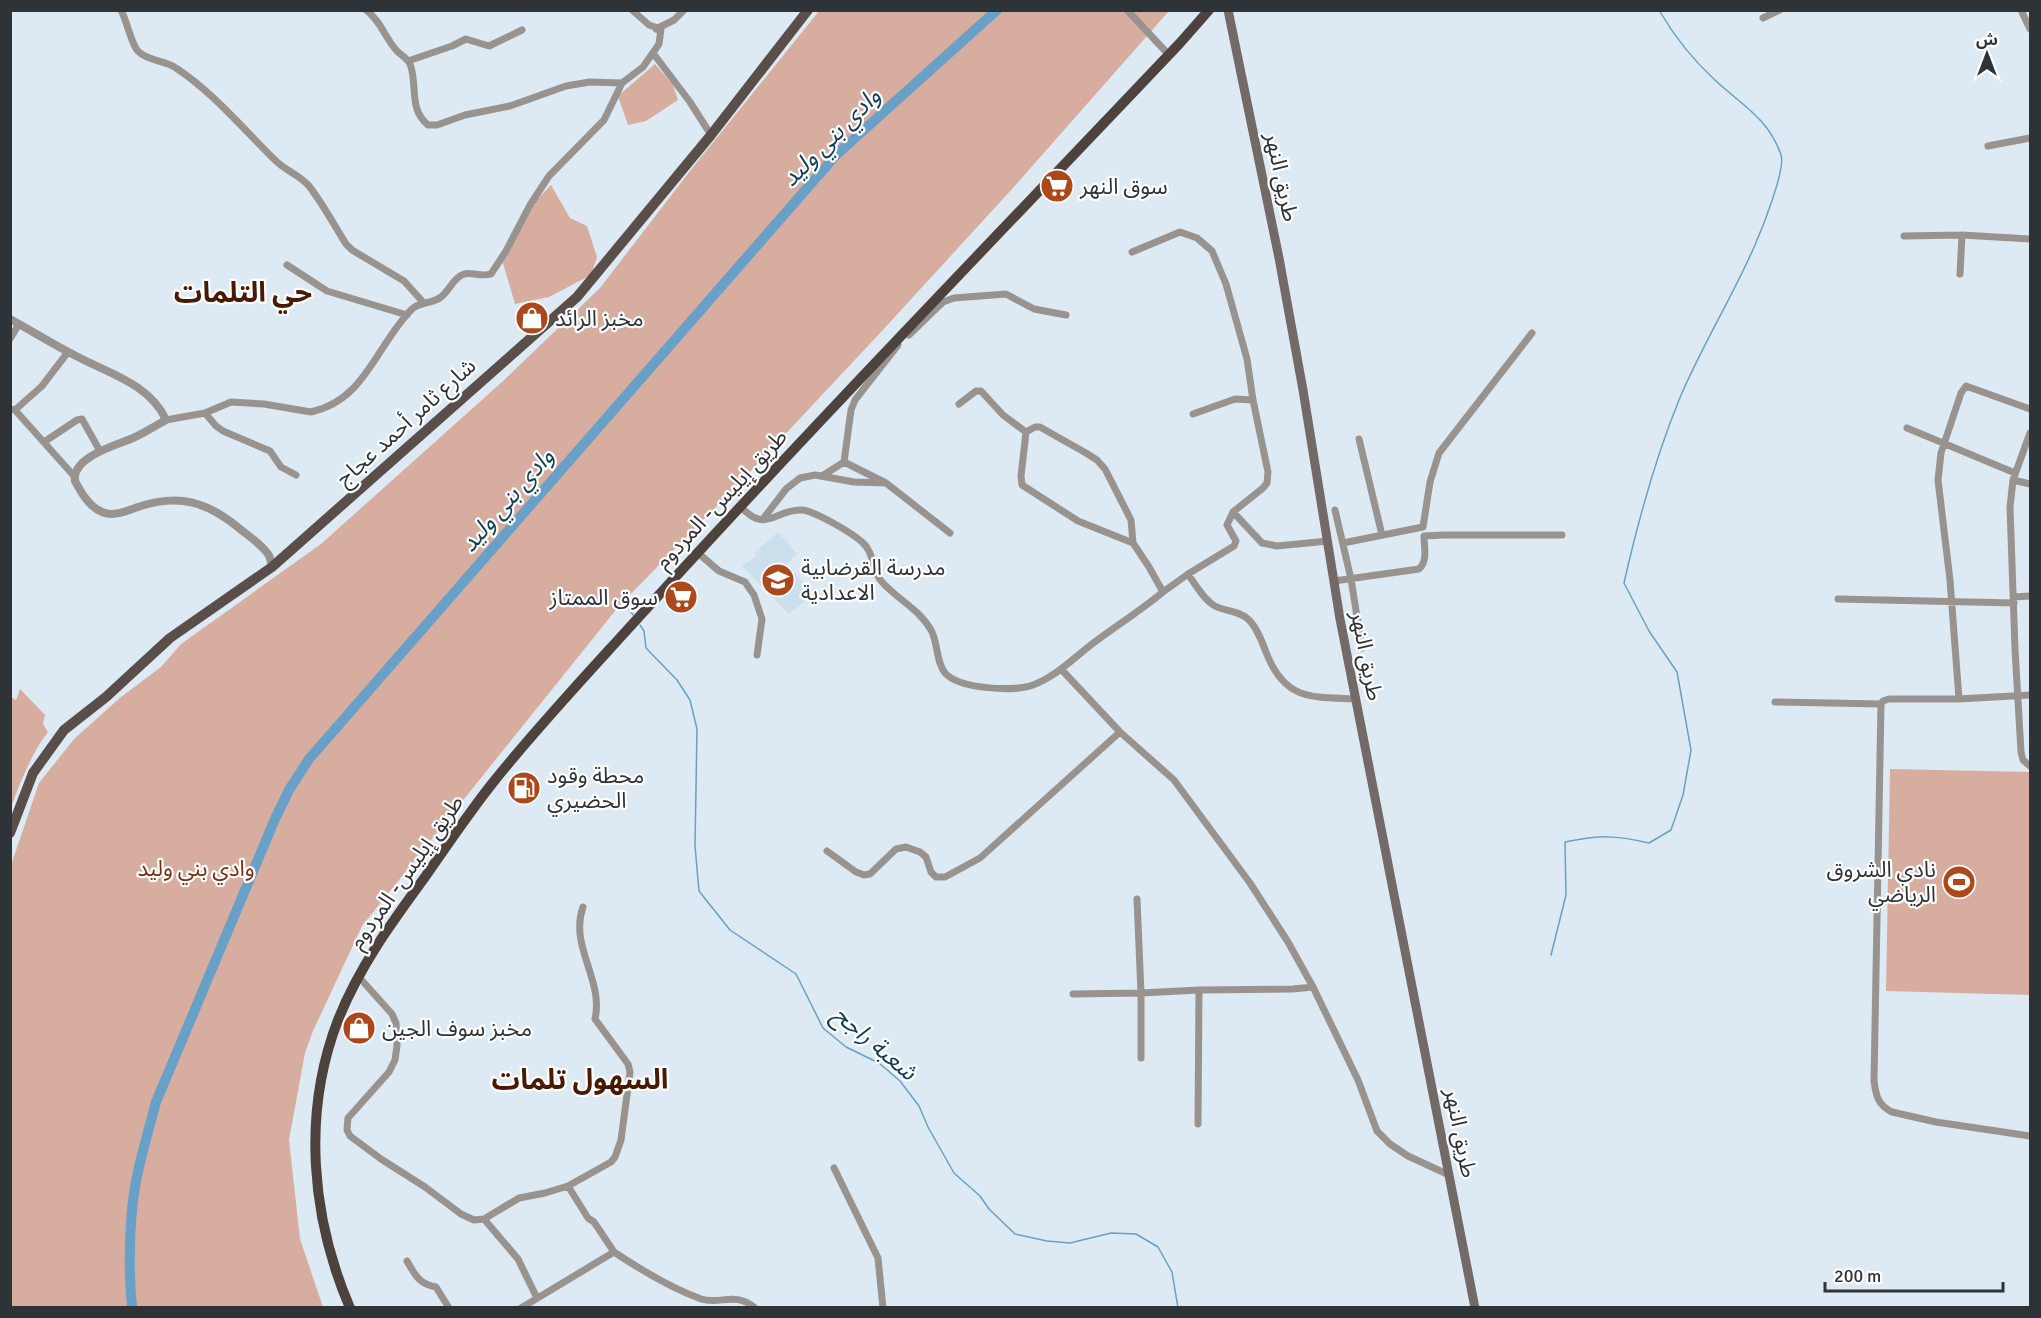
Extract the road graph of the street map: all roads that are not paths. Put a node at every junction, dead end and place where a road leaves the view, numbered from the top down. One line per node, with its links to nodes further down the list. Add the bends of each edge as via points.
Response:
1 (121, 10): 28 (street, via 139,53 177,68 220,105 280,165 309,186 352,250 404,281)
2 (366, 10): 17 (street)
3 (632, 10): 13 (street)
4 (684, 10): 13 (street)
5 (808, 10): 19 (main road, شارع ثامر أحمد عجاج)
6 (1127, 10): 16 (street)
7 (1209, 10): 16 (highway, طريق إيليس- المردوم)
8 (1228, 10): 67 (main road, طريق النهر, via 1281,269)
9 (1780, 10): 11 (street)
10 (2021, 10): 12 (street)
11 (1763, 18)
12 (2031, 28)
13 (656, 29): 15 (street, via 661,29 661,38)
14 (522, 30): 17 (street, via 489,46 466,39)
15 (653, 53): 18 (street, via 643,67); 19 (street)
16 (1168, 56): 35 (highway, طريق إيليس- المردوم)
17 (408, 61): 18 (street, via 414,102 428,125 510,106 566,86)
18 (622, 83): 28 (street, via 604,120 552,173 530,205 493,272 488,276 464,274 442,297)
19 (711, 135): 71 (main road, شارع ثامر أحمد عجاج, via 576,297)
20 (2031, 138): 21 (street)
21 (1988, 146)
22 (1962, 235): 23 (street); 24 (street); 27 (street)
23 (1904, 236)
24 (2031, 239)
25 (1132, 252): 37 (street, via 1180,232 1197,238 1212,251 1226,284 1247,359)
26 (287, 265): 29 (street, via 327,291)
27 (1960, 274)
28 (423, 302): 29 (street)
29 (407, 315): 41 (street, via 352,391 328,406 311,412 231,402)
30 (1066, 315): 35 (street, via 1034,309 1006,294 954,298 943,302)
31 (10, 319): 32 (street)
32 (19, 324): 34 (street); 36 (street)
33 (1532, 333): 62 (street, via 1439,453)
34 (10, 339)
35 (899, 342): 51 (street, via 855,400); 58 (highway, طريق إيليس- المردوم)
36 (68, 352): 40 (street, via 42,386); 43 (street, via 129,382 149,397)
37 (1253, 400): 42 (street, via 1227,401); 60 (street, via 1268,477 1263,488)
38 (959, 404): 45 (street, via 976,391 981,392)
39 (2031, 409): 49 (street, via 1966,386)
40 (13, 410): 48 (street)
41 (205, 413): 43 (street); 53 (street, via 223,431 270,451 281,467)
42 (1193, 414)
43 (166, 420): 50 (street)
44 (1907, 428): 49 (street)
45 (1026, 432): 68 (street, via 1040,427 1097,460 1131,520); 68 (street, via 1023,486 1077,521)
46 (2031, 433): 55 (street)
47 (1359, 439): 64 (street)
48 (44, 442): 50 (street, via 82,419); 52 (street)
49 (1944, 443): 55 (street); 79 (street, via 1938,480)
50 (100, 451): 52 (street)
51 (844, 462): 54 (street); 56 (street)
52 (74, 476): 71 (street, via 93,507 108,514 176,500 211,509 269,555)
53 (296, 476)
54 (822, 476): 56 (street); 61 (street, via 800,478 790,485)
55 (2014, 477): 57 (street); 78 (street, via 2010,507)
56 (886, 483): 63 (street)
57 (2031, 484)
58 (740, 506): 61 (street, via 750,517); 70 (highway, طريق إيليس- المردوم)
59 (1335, 510): 69 (street)
60 (1233, 512): 67 (street, via 1256,538 1269,545); 72 (street, via 1227,525 1236,541 1234,546)
61 (763, 519): 82 (street, via 802,510 861,540 881,581 931,630 943,670 954,680 982,687 1027,687)
62 (1423, 527): 64 (street); 66 (street)
63 (950, 533)
64 (1382, 535): 69 (street)
65 (1562, 535): 66 (street)
66 (1424, 536): 73 (street, via 1425,560 1419,570)
67 (1328, 541): 74 (main road, طريق النهر)
68 (1133, 543): 75 (street)
69 (1343, 543): 73 (street)
70 (698, 553): 81 (street, via 719,571 745,582 754,595 762,618); 95 (highway, طريق إيليس- المردوم, via 495,780)
71 (272, 567): 91 (main road, شارع ثامر أحمد عجاج, via 170,638 106,697 64,729 33,773)
72 (1188, 574): 75 (street); 85 (street, via 1215,606 1250,620 1286,687 1324,697)
73 (1351, 579): 74 (street); 80 (street)
74 (1334, 581): 85 (main road, طريق النهر)
75 (1163, 592): 82 (street)
76 (2031, 596): 78 (street)
77 (1838, 599): 79 (street)
78 (2014, 600): 79 (street); 84 (street)
79 (1952, 601): 86 (street)
80 (1362, 648)
81 (757, 655)
82 (1061, 669): 89 (street)
83 (2031, 695): 84 (street)
84 (2018, 696): 86 (street); 90 (street, via 2022,757)
85 (1356, 699): 104 (main road, طريق النهر)
86 (1959, 699): 88 (street, via 1889,699)
87 (1775, 702): 88 (street)
88 (1881, 704): 102 (street, via 1874,1081 1877,1099 1892,1112)
89 (1120, 732): 92 (street, via 980,858 945,877 936,877 926,857 906,847 896,849 868,874 856,872); 96 (street, via 1185,794 1250,883)
90 (2031, 766)
91 (10, 833)
92 (827, 851)
93 (1137, 899): 98 (street)
94 (583, 906): 105 (street, via 579,933 595,988 595,1020 630,1072 615,1157)
95 (358, 976): 106 (street, via 392,1014 397,1046 389,1072 348,1118 350,1136 461,1214 474,1220); 110 (highway, طريق إيليس- المردوم, via 328,1052 315,1127 317,1185 325,1238)
96 (1312, 987): 97 (street); 104 (street, via 1358,1080 1377,1131 1408,1156)
97 (1199, 990): 98 (street); 101 (street)
98 (1141, 993): 99 (street); 100 (street)
99 (1073, 994)
100 (1141, 1058)
101 (1198, 1124)
102 (2031, 1136)
103 (834, 1168): 114 (street, via 878,1258)
104 (1449, 1175): 115 (main road, طريق النهر)
105 (568, 1186): 106 (street, via 519,1198); 107 (street)
106 (484, 1219): 109 (street, via 518,1259)
107 (614, 1252): 109 (street); 113 (street, via 701,1298 741,1299)
108 (407, 1261): 111 (street, via 417,1279 436,1287)
109 (537, 1298): 112 (street)
110 (350, 1308)
111 (449, 1308)
112 (521, 1308)
113 (755, 1308)
114 (883, 1308)
115 (1475, 1308)

